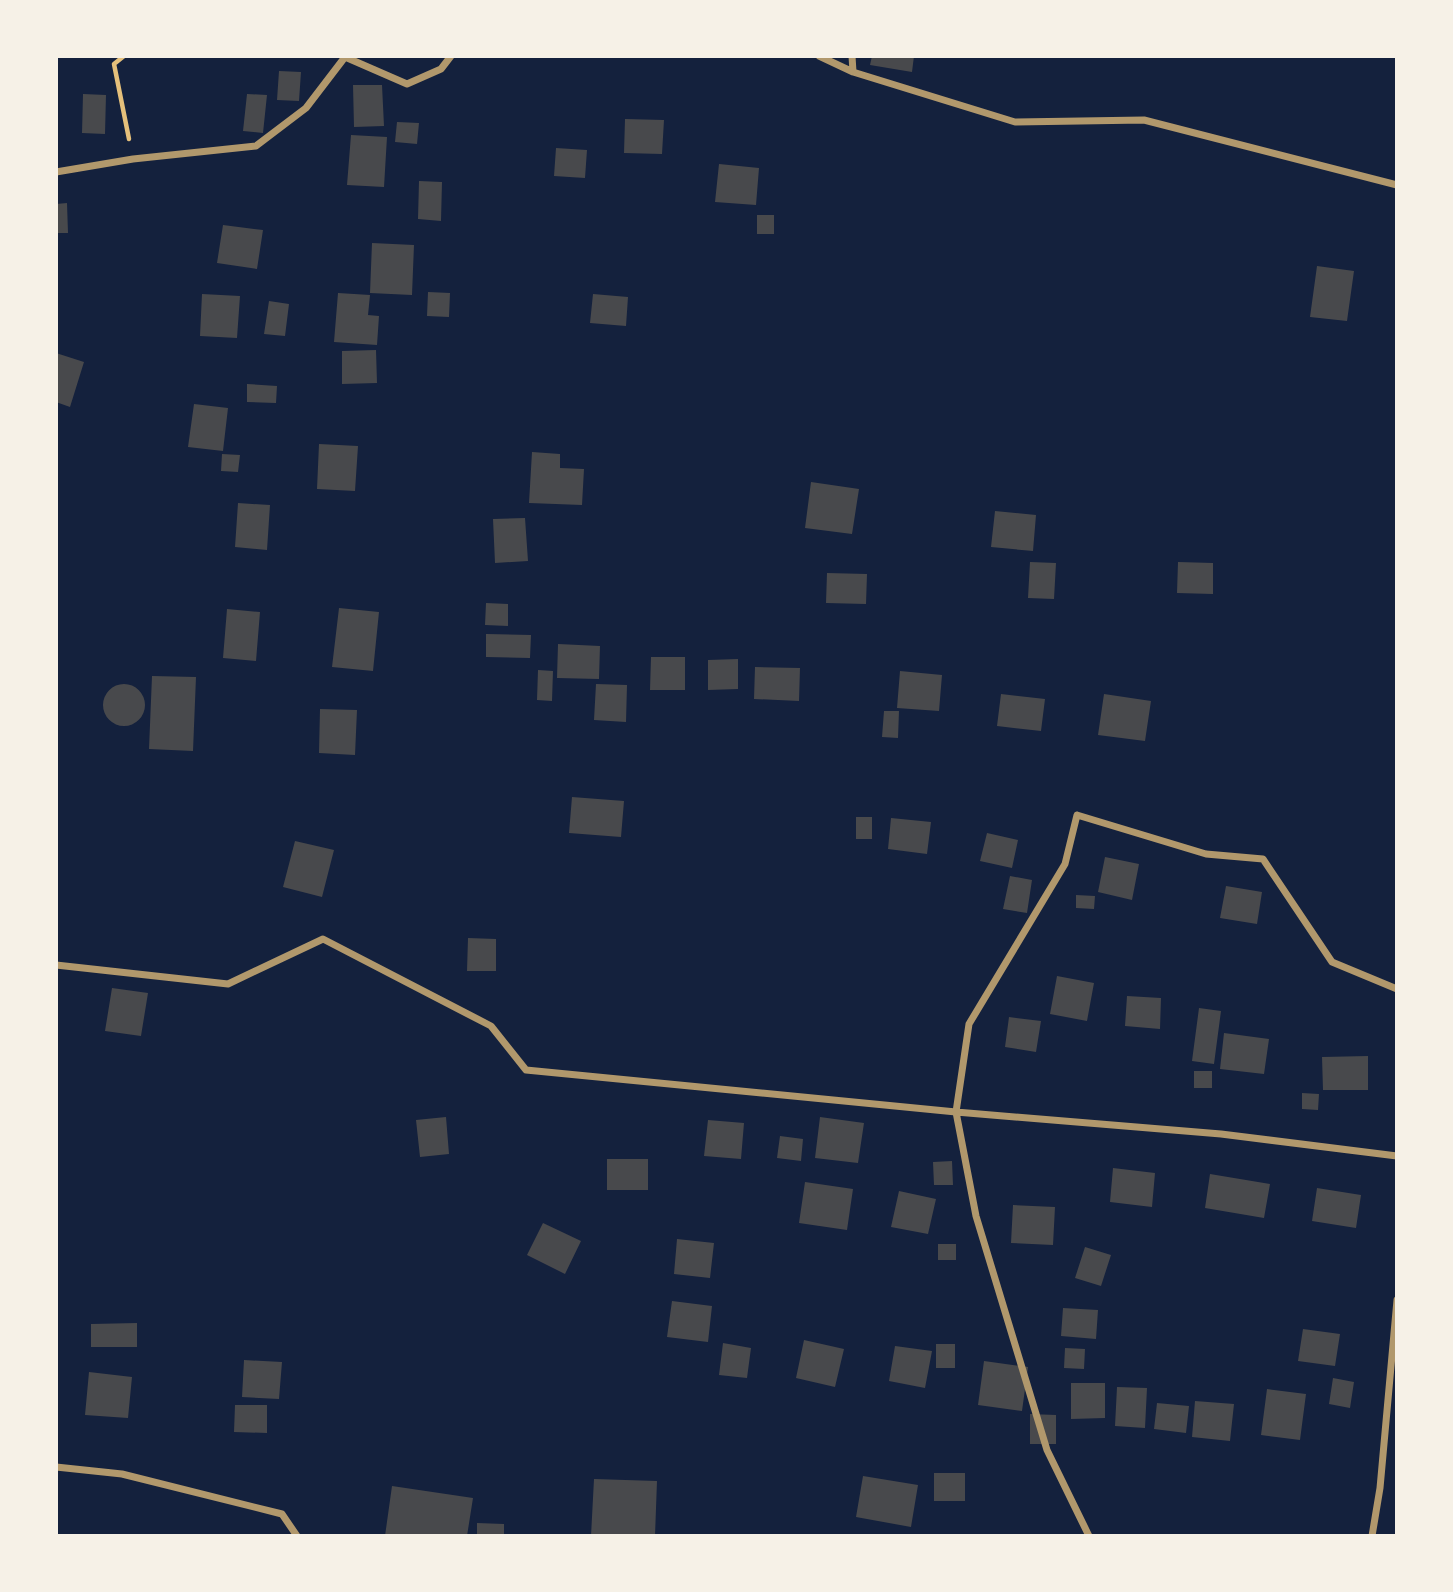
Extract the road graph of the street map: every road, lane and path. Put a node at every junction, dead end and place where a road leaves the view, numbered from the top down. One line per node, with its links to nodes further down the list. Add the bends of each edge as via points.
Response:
1 (124, 56): 6 (path, via 114,64)
2 (451, 56): 6 (street, via 441,69 407,83 345,57 306,108 256,146)
3 (819, 56): 5 (street)
4 (852, 56): 5 (street)
5 (853, 72): 8 (street, via 1015,122 1144,120)
6 (133, 159): 7 (street)
7 (56, 173)
8 (1397, 185)
9 (56, 965): 11 (street, via 228,984 323,939 491,1026 526,1070)
10 (1397, 989): 11 (street, via 1332,962 1263,859 1206,854 1077,815 1065,864 969,1024)
11 (956, 1112): 12 (street, via 1221,1134); 16 (street, via 976,1216 1047,1450)
12 (1397, 1156)
13 (1397, 1300): 17 (street)
14 (56, 1467): 15 (street, via 122,1474 282,1514)
15 (297, 1536)
16 (1089, 1536)
17 (1372, 1536)

